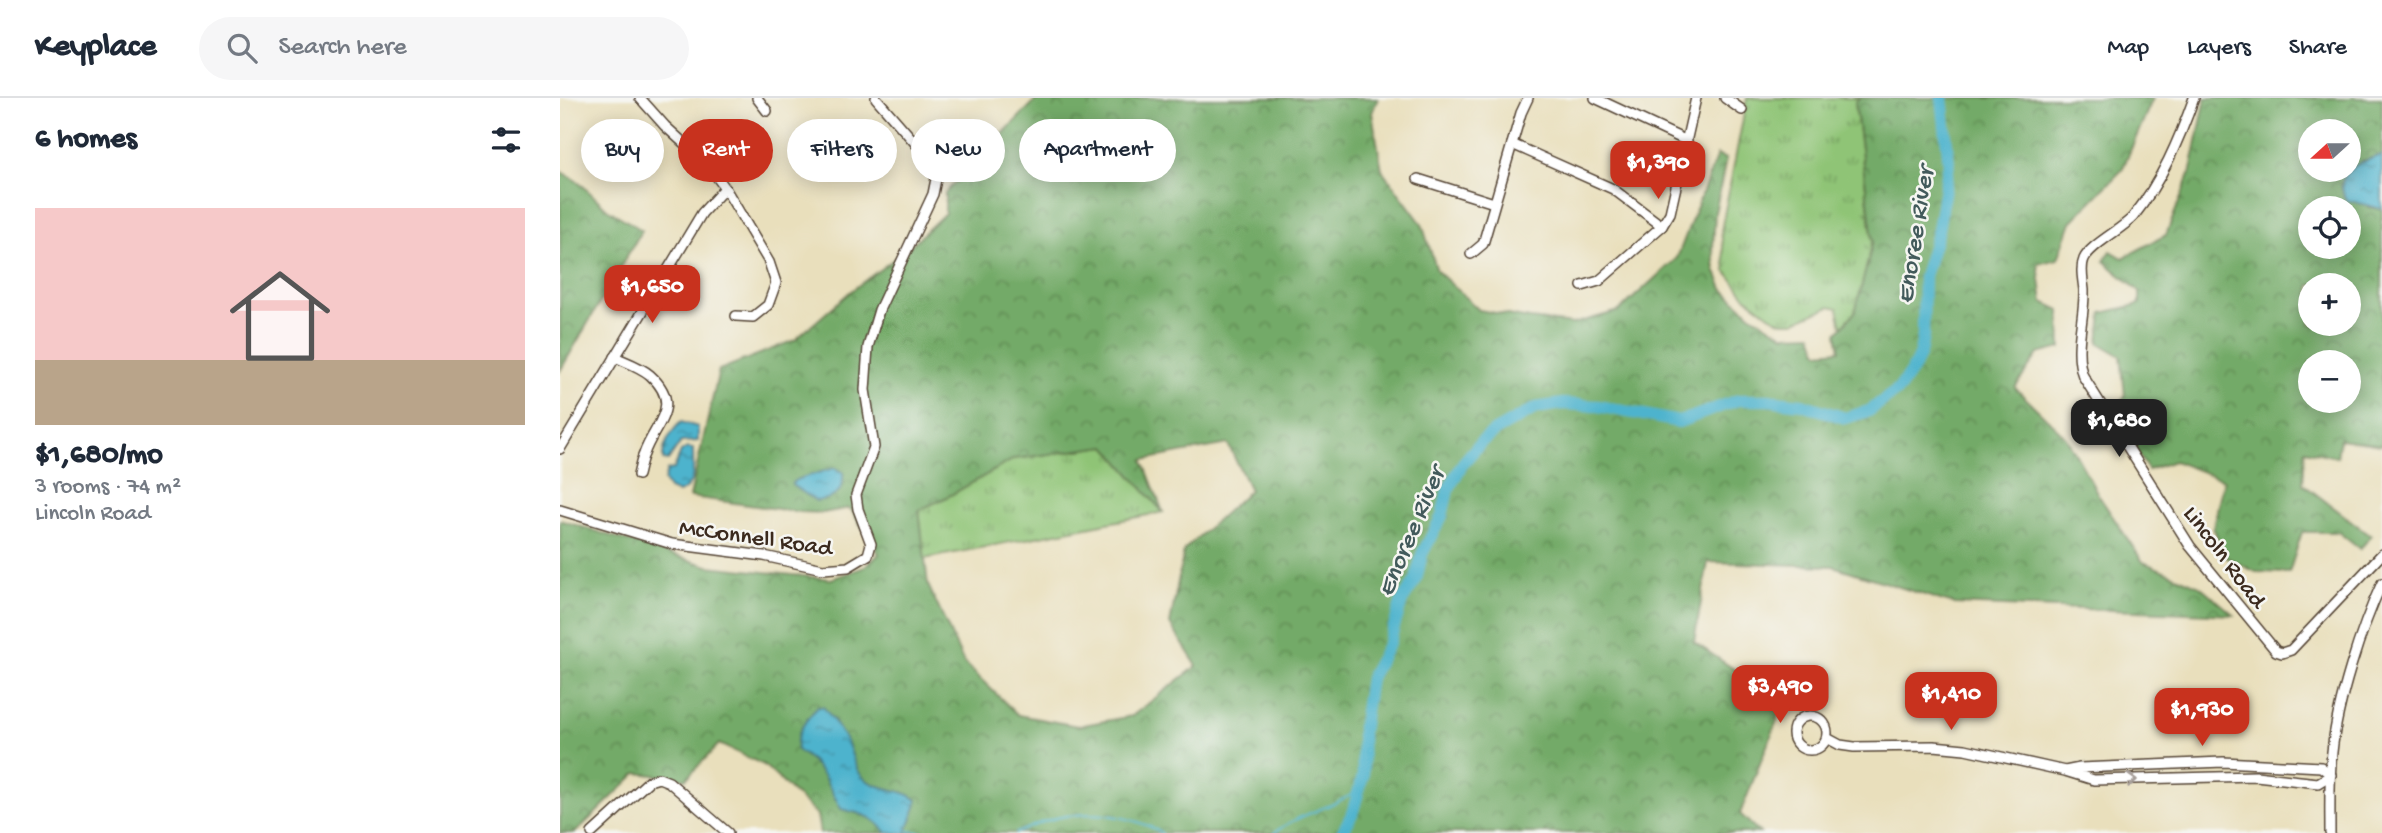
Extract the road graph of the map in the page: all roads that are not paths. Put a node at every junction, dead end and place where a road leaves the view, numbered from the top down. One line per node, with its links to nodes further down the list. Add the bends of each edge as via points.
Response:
1 (640, 98): 14 (street)
2 (757, 98): 10 (street)
3 (876, 98): 23 (street, McConnell Road, via 930,161 936,179 879,310 868,347 865,390 874,447 856,501 871,544 868,555 848,567 823,569 672,544)
4 (1528, 98): 12 (street)
5 (1595, 98): 11 (street)
6 (1696, 98): 11 (street)
7 (1725, 98): 9 (street)
8 (2194, 98): 24 (street, Lincoln Road, via 2174,150 2140,206 2083,260 2079,358 2083,376 2190,546 2279,652 2291,650)
9 (1742, 110)
10 (767, 111)
11 (1687, 141): 16 (street, via 1670,212)
12 (1512, 144): 15 (street); 16 (street, via 1614,189)
13 (1418, 179): 15 (street)
14 (725, 188): 19 (street, via 769,262 776,283 768,305 753,317); 20 (street, via 702,213)
15 (1494, 202): 17 (street, via 1483,244)
16 (1662, 226): 18 (street, via 1600,281)
17 (1471, 254)
18 (1582, 286)
19 (736, 316)
20 (615, 357): 21 (street); 22 (street, via 649,374 666,401 663,421 644,452)
21 (560, 449)
22 (638, 475)
23 (560, 510)
24 (2382, 554)
25 (2382, 583): 28 (street, via 2346,687)
26 (1827, 738): 27 (street, via 1854,747 1965,749)
27 (2065, 771): 28 (street, via 2223,762 2320,768); 28 (street, one-way to 28, via 2094,779 2256,776 2318,783)
28 (2331, 775): 31 (street)
29 (592, 833): 30 (street, via 649,781 660,778)
30 (728, 833)
31 (2330, 833)

